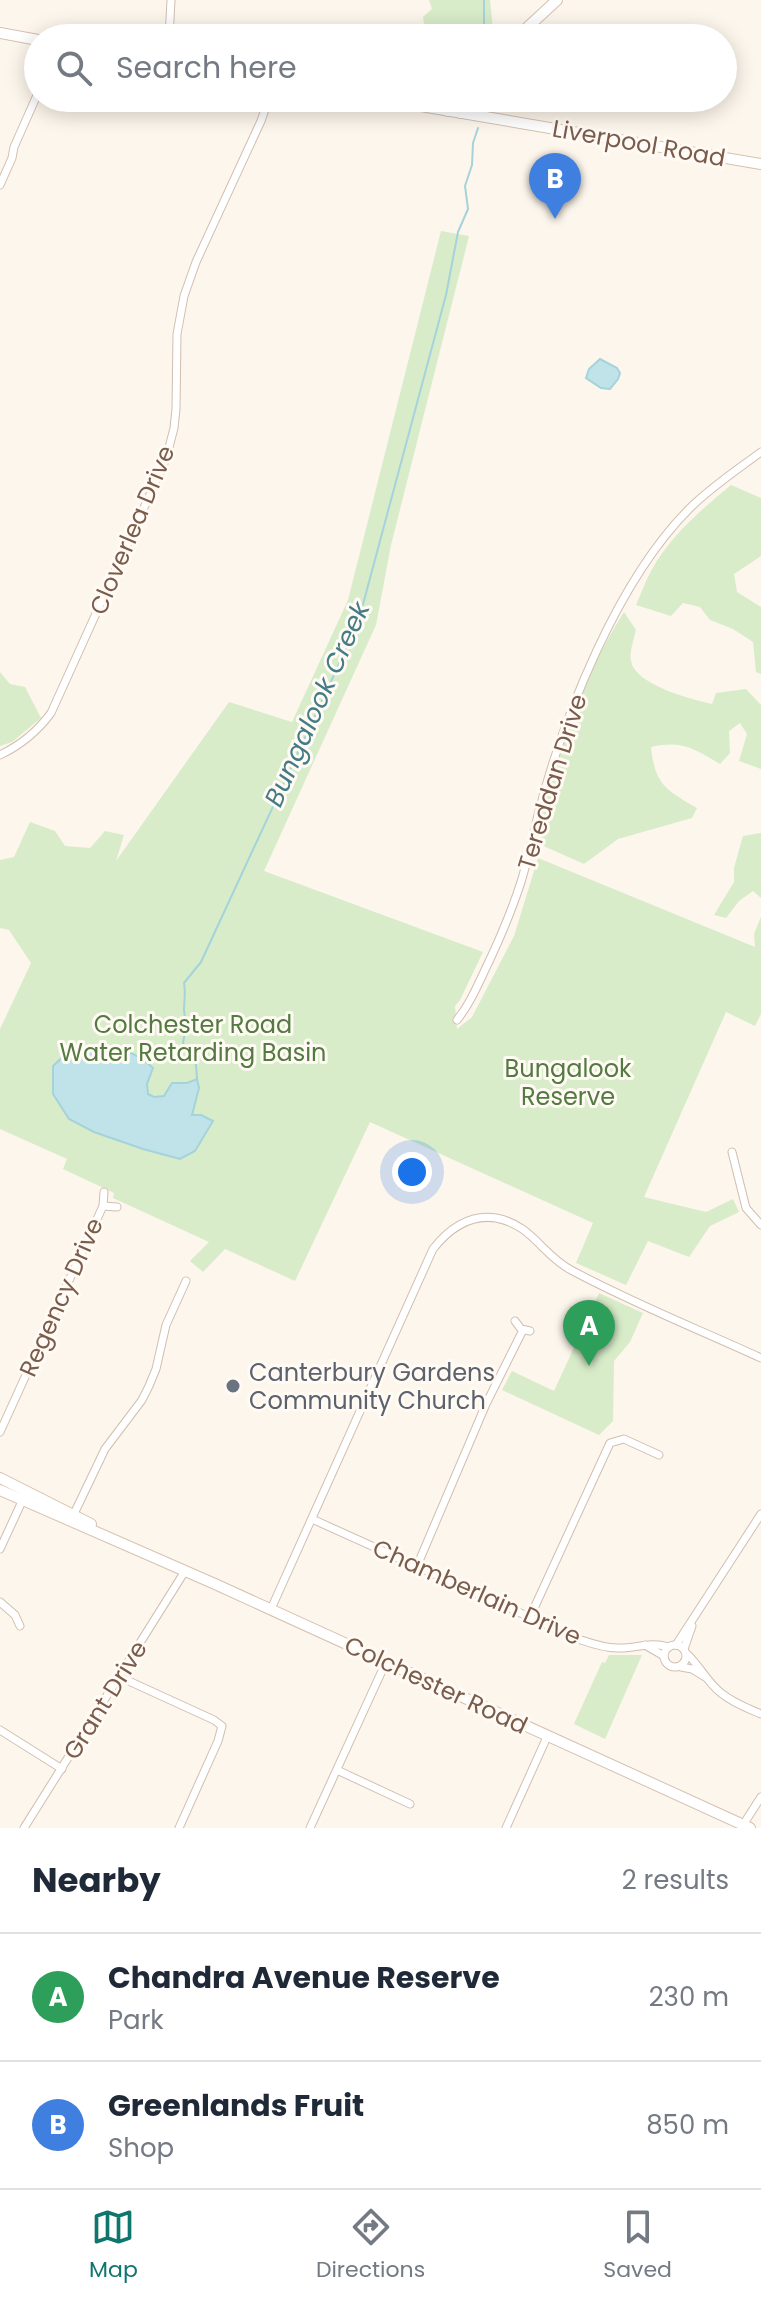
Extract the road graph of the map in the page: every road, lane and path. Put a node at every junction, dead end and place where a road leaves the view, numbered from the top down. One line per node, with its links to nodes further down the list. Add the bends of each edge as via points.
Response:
1 (171, 0): 3 (street)
2 (557, 0): 4 (main road)
3 (170, 24)
4 (531, 24)
5 (0, 33): 6 (main road)
6 (24, 37)
7 (30, 112): 12 (street)
8 (264, 112): 14 (street, Cloverlea Drive, via 184,296 177,334 174,428 160,475 51,713 34,733)
9 (454, 112): 10 (main road, Liverpool Road)
10 (461, 113): 11 (main road, Liverpool Road)
11 (761, 164)
12 (0, 185)
13 (761, 452): 15 (street, Tereddan Drive, via 675,524 615,616 564,731 507,921)
14 (0, 755)
15 (457, 1020)
16 (732, 1152): 20 (street, via 746,1208)
17 (104, 1192): 18 (street, Regency Drive)
18 (103, 1206): 19 (street, Regency Drive); 24 (street, Regency Drive)
19 (117, 1207)
20 (761, 1225)
21 (186, 1281): 30 (street, via 166,1325 149,1386 105,1449)
22 (515, 1321): 33 (street, via 527,1330 486,1404)
23 (761, 1358): 31 (street, via 566,1267 529,1232 507,1221 484,1217 460,1224 433,1249)
24 (0, 1432)
25 (659, 1455): 37 (street, via 624,1439 610,1443)
26 (0, 1478): 28 (main road, Colchester Road)
27 (0, 1490): 28 (main road, Colchester Road)
28 (25, 1496): 30 (main road, Colchester Road); 32 (street)
29 (761, 1514): 40 (street)
30 (72, 1518): 34 (main road, Colchester Road)
31 (312, 1519): 33 (street, Chamberlain Drive); 36 (street)
32 (0, 1549)
33 (417, 1566): 37 (street, Chamberlain Drive)
34 (185, 1571): 36 (main road, Colchester Road); 44 (street, Grant Drive)
35 (0, 1602): 38 (street)
36 (271, 1609): 42 (main road, Colchester Road)
37 (530, 1617): 39 (street, Chamberlain Drive, via 601,1646)
38 (20, 1626)
39 (645, 1645): 40 (street, Chamberlain Drive); 41 (street)
40 (679, 1649): 41 (street); 43 (street, via 685,1661); 45 (street)
41 (664, 1656): 43 (street, via 669,1666)
42 (386, 1662): 48 (main road, Colchester Road); 50 (street)
43 (681, 1667): 45 (street)
44 (120, 1677): 49 (street, Grant Drive); 55 (street, via 222,1726)
45 (707, 1678): 46 (street, via 733,1702)
46 (761, 1714)
47 (0, 1730): 49 (street)
48 (547, 1737): 53 (main road, Colchester Road); 57 (street)
49 (62, 1769): 54 (street, Grant Drive)
50 (337, 1770): 52 (street); 56 (street)
51 (761, 1797): 53 (street)
52 (410, 1804)
53 (747, 1826)
54 (24, 1828)
55 (179, 1828)
56 (310, 1828)
57 (506, 1828)

